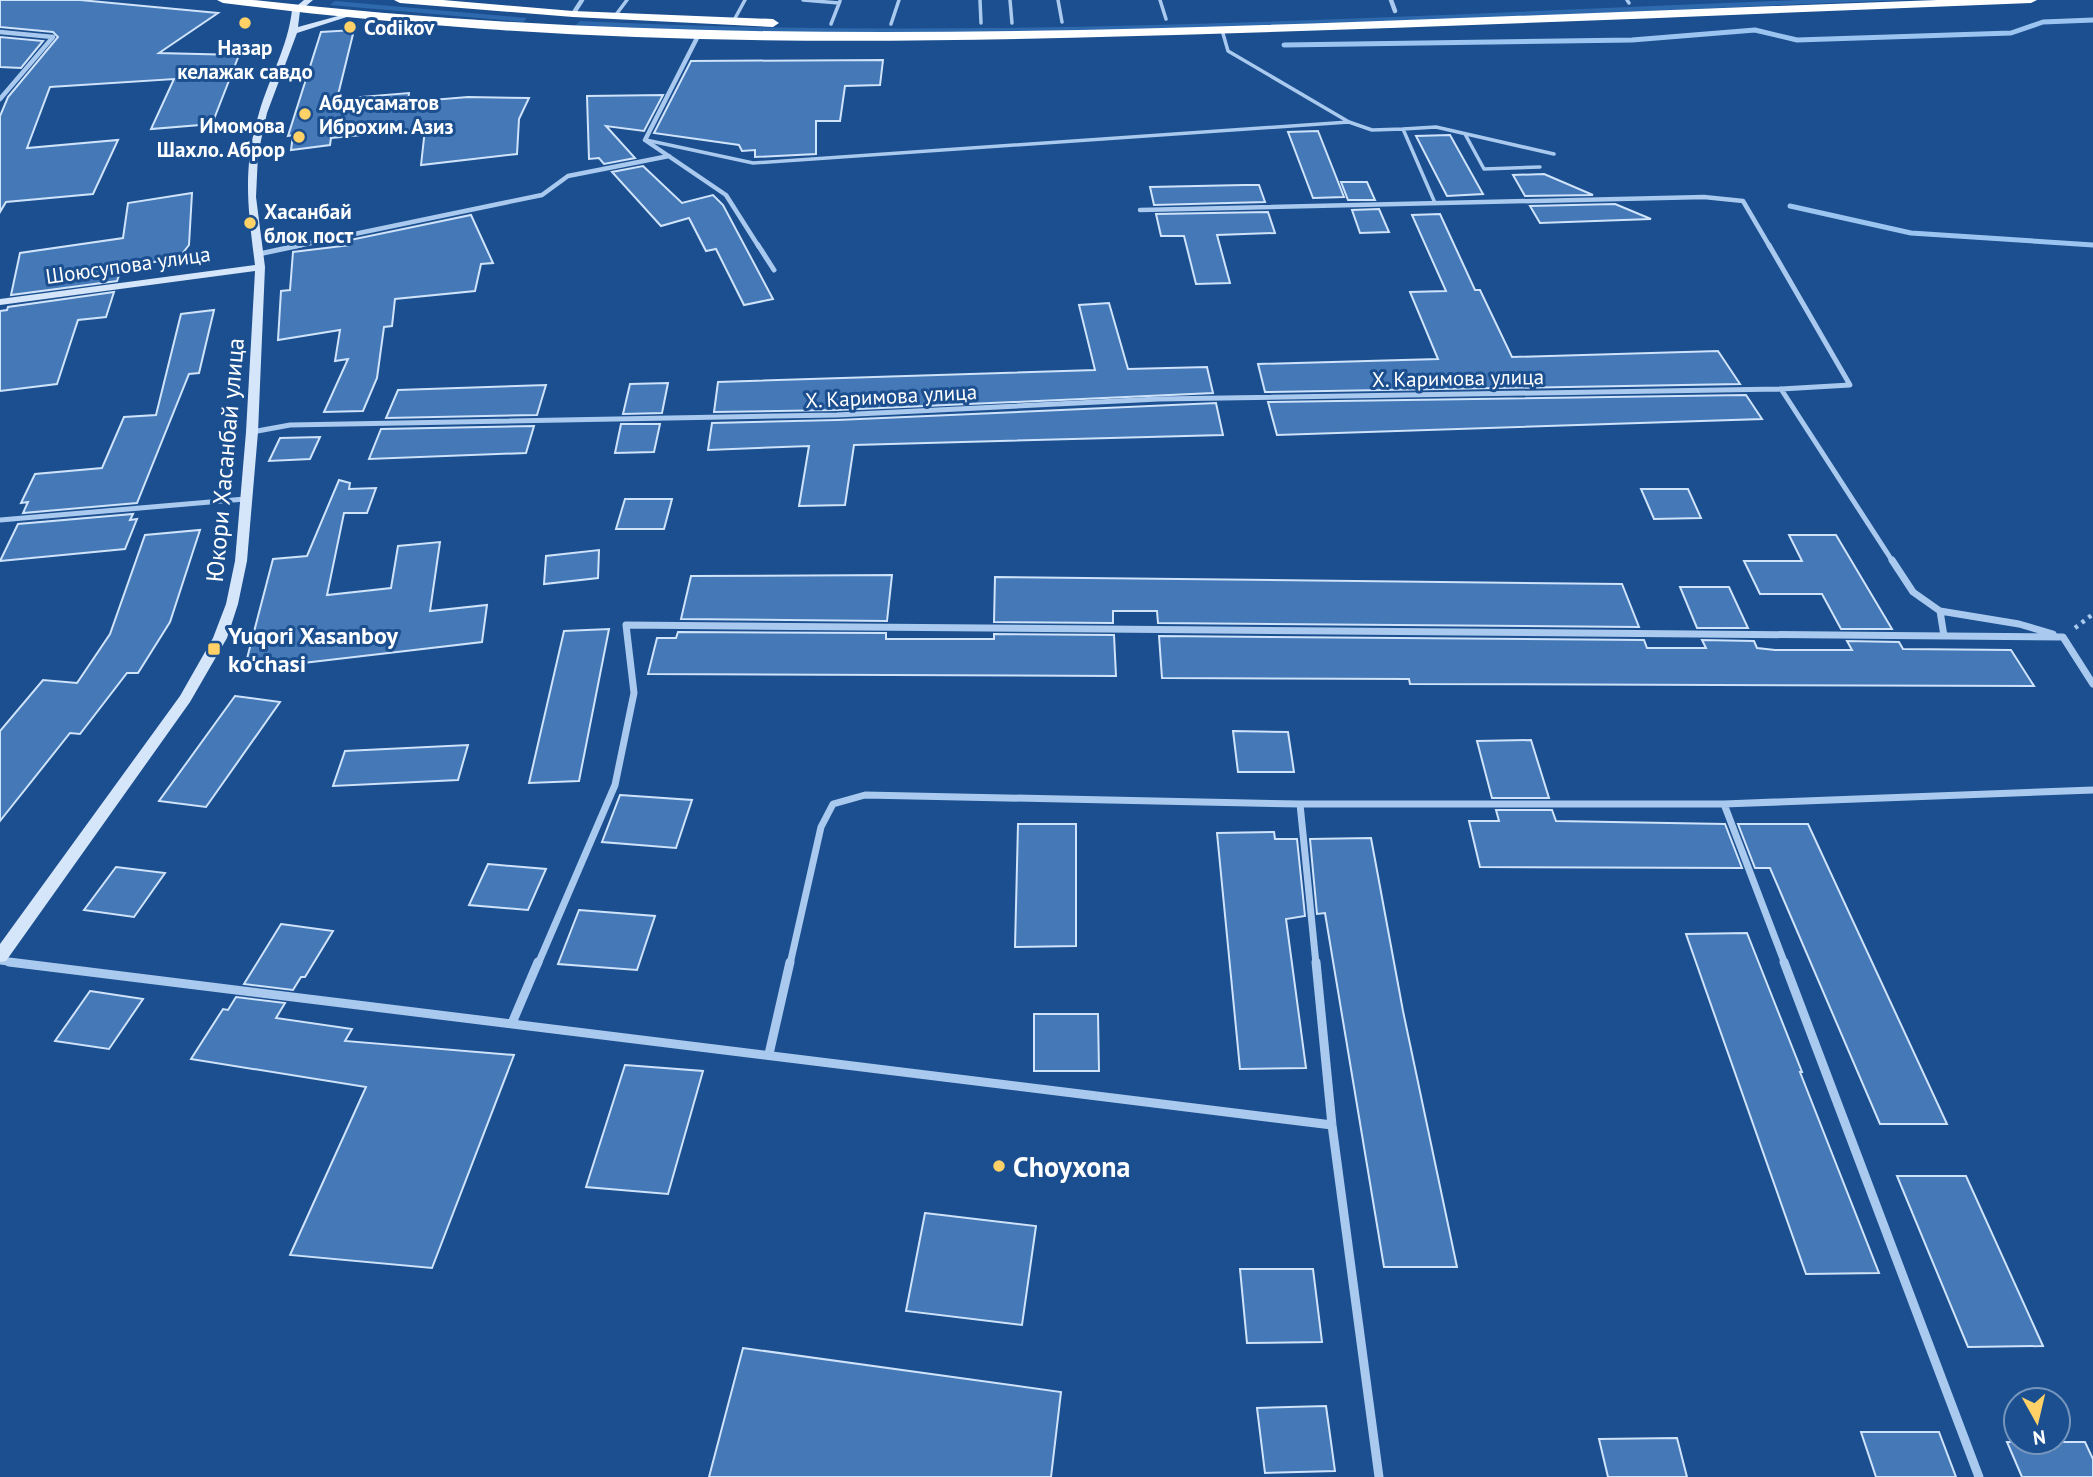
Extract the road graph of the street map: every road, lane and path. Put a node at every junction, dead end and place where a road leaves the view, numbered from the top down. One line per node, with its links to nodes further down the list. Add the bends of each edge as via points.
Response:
1 (223, 0): 18 (highway)
2 (309, 0): 18 (street)
3 (400, 0): 19 (highway)
4 (583, 0): 20 (street)
5 (627, 0): 22 (lane)
6 (745, 0): 24 (lane)
7 (803, 0): 15 (lane)
8 (899, 0): 29 (lane)
9 (979, 0): 26 (lane)
10 (1010, 0): 27 (lane)
11 (1058, 0): 25 (lane)
12 (1160, 0): 23 (lane)
13 (1705, 0): 16 (highway)
14 (2031, 0): 31 (highway)
15 (840, 1): 28 (lane)
16 (1628, 1): 17 (highway)
17 (1393, 6): 23 (highway)
18 (296, 10): 21 (highway); 32 (street, Юкори Хасанбай улица)
19 (558, 13): 20 (highway); 30 (highway)
20 (573, 14): 22 (highway)
21 (349, 15): 30 (highway); 32 (street)
22 (615, 16): 24 (highway)
23 (1166, 19): 25 (highway)
24 (733, 22): 28 (highway)
25 (1062, 22): 27 (highway)
26 (981, 23): 27 (highway); 29 (highway)
27 (1012, 23)
28 (831, 24): 29 (highway)
29 (891, 24)
30 (544, 28): 34 (highway)
31 (1222, 30): 34 (highway); 36 (lane, via 1228,51)
32 (293, 31): 45 (street, Юкори Хасанбай улица, via 263,113 254,154 251,197)
33 (0, 32): 35 (street, via 53,37)
34 (698, 36): 39 (street)
35 (0, 99)
36 (1349, 121): 37 (lane, via 1372,130); 39 (lane, via 753,163)
37 (1404, 129): 38 (lane, via 1436,127); 43 (lane)
38 (1465, 134): 40 (lane); 42 (lane, via 1484,169)
39 (645, 140): 41 (street)
40 (1554, 154)
41 (668, 156): 45 (street, via 568,176 542,195); 46 (street, via 726,195)
42 (1540, 167)
43 (1435, 203): 44 (street, Х. Каримова улица); 48 (street, Х. Каримова улица, via 1704,197 1743,201 1850,385)
44 (1140, 210)
45 (260, 260): 47 (street, Шоюсупова улица); 49 (street, Юкори Хасанбай улица)
46 (774, 270)
47 (0, 302)
48 (1781, 389): 49 (street, Х. Каримова улица, via 1159,399 837,415 290,425); 52 (street, via 1913,592)
49 (252, 432): 50 (street, Юкори Хасанбай улица)
50 (245, 499): 51 (street); 59 (street, Юкори Хасанбай улица, via 237,581 208,661)
51 (0, 520)
52 (1940, 611): 53 (street); 54 (street, via 2019,624)
53 (1944, 636): 54 (street); 60 (street, via 626,625 634,693 615,785)
54 (2063, 637): 55 (street)
55 (2093, 684)
56 (2093, 790): 58 (street)
57 (1300, 804): 58 (street); 61 (street, via 865,795 833,804 821,827); 62 (street)
58 (1724, 804): 64 (street)
59 (0, 958): 60 (street)
60 (513, 1023): 61 (street)
61 (769, 1054): 62 (street)
62 (1332, 1125): 63 (street)
63 (1379, 1477)
64 (1979, 1477)

